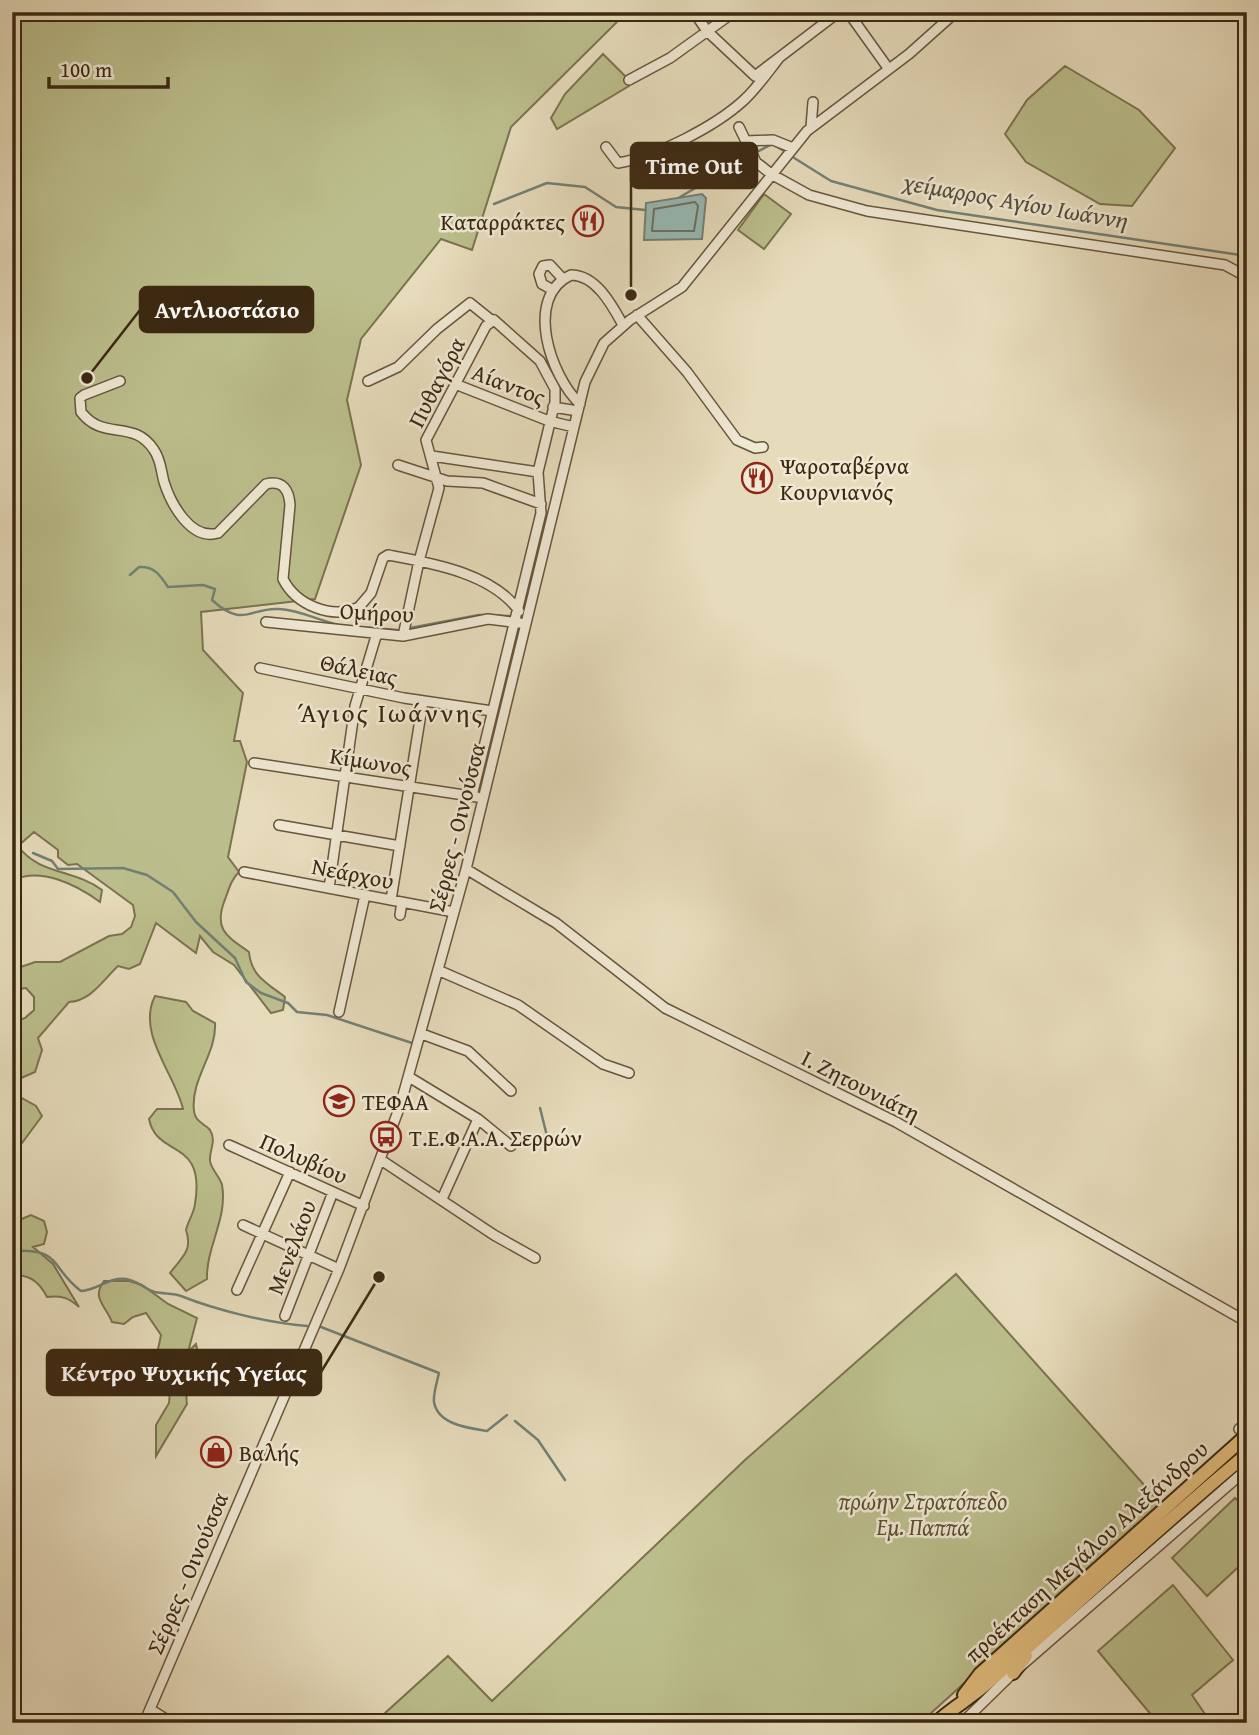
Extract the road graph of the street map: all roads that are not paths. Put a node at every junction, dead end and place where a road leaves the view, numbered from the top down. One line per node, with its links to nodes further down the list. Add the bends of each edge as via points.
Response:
1 (694, 12): 6 (street)
2 (734, 12): 6 (street)
3 (839, 12): 7 (street)
4 (848, 12): 8 (street)
5 (956, 12): 8 (street, Σέρρες - Οινούσσα)
6 (707, 31): 7 (street, via 755,76); 9 (street)
7 (779, 58): 14 (street, via 745,100 651,155 618,163)
8 (888, 68): 12 (street, Σέρρες - Οινούσσα)
9 (629, 80)
10 (813, 102): 12 (street)
11 (739, 127): 13 (street)
12 (808, 131): 15 (street, Σέρρες - Οινούσσα)
13 (748, 145): 15 (street, via 773,140); 16 (street)
14 (606, 147)
15 (793, 148): 16 (street, Σέρρες - Οινούσσα)
16 (771, 174): 17 (street, via 809,195 867,211 1225,265); 20 (street, Σέρρες - Οινούσσα, via 682,287)
17 (1247, 277)
18 (563, 279): 19 (street); 19 (street, via 550,265 543,266 539,274 542,284); 22 (street, via 577,275 592,281)
19 (553, 290): 27 (street, via 546,316 548,349)
20 (637, 315): 22 (street, Σέρρες - Οινούσσα); 30 (street, via 737,440)
21 (489, 323): 24 (street, via 470,303 398,367); 25 (street, Πυθαγόρα); 26 (street, via 522,342 540,361 550,376)
22 (623, 325): 27 (street, Σέρρες - Οινούσσα, via 600,348 587,374)
23 (120, 381): 36 (street, via 80,398 81,412 100,429 127,429 146,439 158,457 171,496 195,530 218,533 267,484 275,482 290,494 282,570 287,589 320,610 351,611 368,597 383,558)
24 (368, 381)
25 (456, 384): 28 (street, Αίαντος); 31 (street, Πυθαγόρα, via 428,435)
26 (554, 407): 27 (street); 28 (street)
27 (579, 408): 29 (street, Σέρρες - Οινούσσα)
28 (549, 421): 29 (street, Αίαντος); 33 (street)
29 (574, 427): 40 (street, Σέρρες - Οινούσσα)
30 (764, 447)
31 (432, 456): 33 (street); 34 (street, Πυθαγόρα)
32 (398, 465): 34 (street)
33 (538, 472): 35 (street)
34 (438, 478): 35 (street, via 483,482); 36 (street, via 439,494)
35 (541, 504): 37 (street)
36 (419, 561): 37 (street, via 492,585); 42 (street)
37 (518, 608): 38 (street); 40 (street)
38 (515, 621): 40 (street, Ομήρου); 42 (street, Ομήρου, via 477,621); 46 (street)
39 (266, 622): 41 (street, Ομήρου)
40 (527, 624): 51 (street, Σέρρες - Οινούσσα)
41 (377, 633): 42 (street, Ομήρου); 44 (street)
42 (403, 636)
43 (260, 668): 44 (street, Θάλειας)
44 (358, 688): 45 (street, Θάλειας); 48 (street)
45 (423, 701): 46 (street, Θάλειας); 49 (street)
46 (492, 711): 50 (street)
47 (254, 763): 48 (street, Κίμωνος)
48 (345, 776): 49 (street, Κίμωνος); 53 (street)
49 (410, 786): 50 (street, Κίμωνος); 54 (street)
50 (472, 796): 51 (street, Κίμωνος)
51 (482, 798): 55 (street, Σέρρες - Οινούσσα)
52 (279, 825): 53 (street)
53 (336, 835): 54 (street); 57 (street)
54 (400, 846): 59 (street)
55 (466, 870): 61 (street, Σέρρες - Οινούσσα); 84 (street, Ι. Ζητουνιάτη, via 556,923 665,1009 896,1122)
56 (244, 872): 57 (street, Νεάρχου)
57 (329, 888): 58 (street, Νεάρχου)
58 (365, 895): 59 (street, Νεάρχου); 64 (street)
59 (391, 900): 60 (street, Νεάρχου)
60 (402, 902): 61 (street, Νεάρχου); 62 (street)
61 (454, 912): 63 (street, Σέρρες - Οινούσσα)
62 (400, 915)
63 (440, 971): 65 (street, Σέρρες - Οινούσσα); 66 (street, via 517,1005 603,1064)
64 (338, 1012)
65 (422, 1034): 67 (street, Σέρρες - Οινούσσα); 68 (street, via 468,1051)
66 (629, 1073)
67 (410, 1077): 69 (street); 72 (street, Σέρρες - Οινούσσα)
68 (511, 1091)
69 (478, 1119): 71 (street); 75 (street)
70 (229, 1145): 73 (street, Πολυβίου)
71 (511, 1146)
72 (381, 1160): 75 (street); 76 (street, Σέρρες - Οινούσσα)
73 (289, 1172): 74 (street, Πολυβίου); 78 (street)
74 (333, 1192): 76 (street, Πολυβίου); 79 (street, Μενελάου)
75 (442, 1199): 80 (street)
76 (364, 1206): 81 (street, Σέρρες - Οινούσσα)
77 (243, 1225): 78 (street)
78 (262, 1234): 79 (street); 82 (street)
79 (308, 1255): 81 (street); 83 (street, Μενελάου)
80 (535, 1258)
81 (340, 1269): 90 (street, Σέρρες - Οινούσσα)
82 (237, 1290)
83 (285, 1316)
84 (1247, 1322)
85 (1244, 1428): 89 (main road, προέκταση Μεγάλου Αλεξάνδρου, via 980,1674)
86 (1246, 1459): 87 (main road, προέκταση Μεγάλου Αλεξάνδρου); 88 (street)
87 (1051, 1626): 88 (main road); 89 (main road, προέκταση Μεγάλου Αλεξάνδρου, via 988,1683)
88 (1013, 1673): 94 (street)
89 (958, 1703): 93 (main road, προέκταση Μεγάλου Αλεξάνδρου)
90 (150, 1709): 91 (street, Σέρρες - Οινούσσα); 92 (street)
91 (144, 1723)
92 (172, 1723)
93 (936, 1723)
94 (962, 1723)

